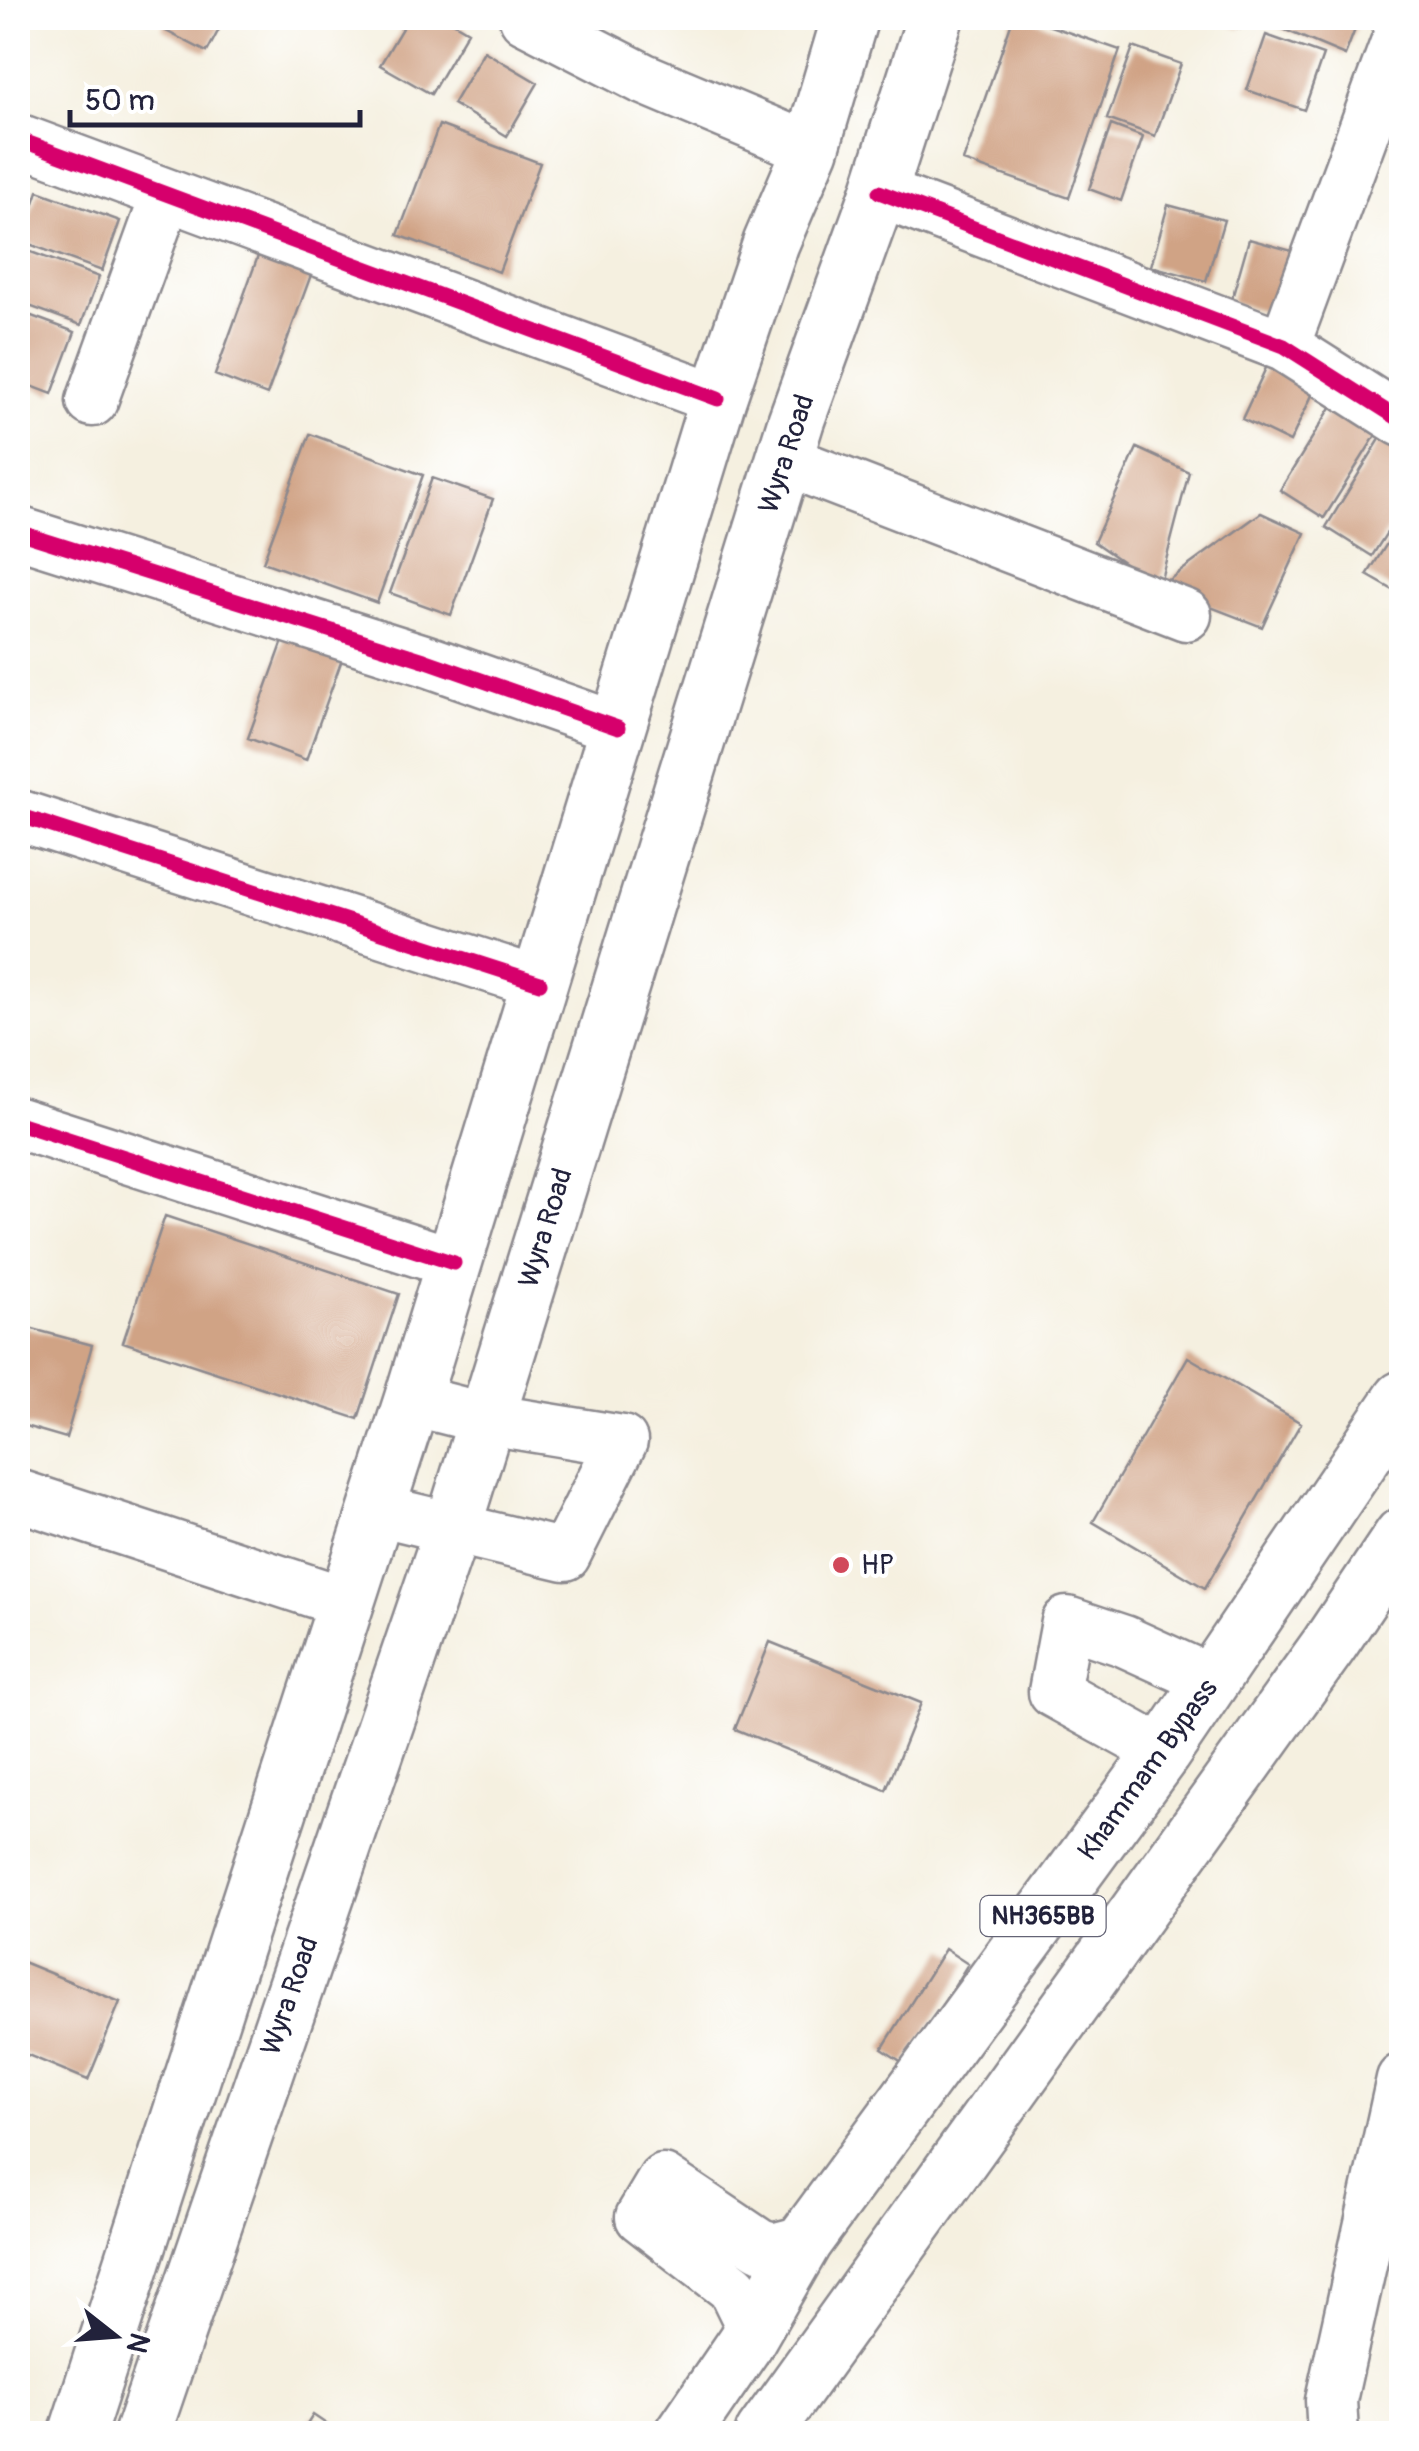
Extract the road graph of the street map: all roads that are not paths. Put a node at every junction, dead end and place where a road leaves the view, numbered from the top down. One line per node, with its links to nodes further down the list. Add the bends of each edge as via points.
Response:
1 (524, 18): 6 (street, via 642,78)
2 (850, 18): 6 (main road)
3 (936, 18): 7 (main road, Wyra Road)
4 (1402, 27): 11 (street)
5 (18, 138): 8 (street)
6 (811, 149): 9 (main road)
7 (879, 192): 10 (main road, Wyra Road); 11 (street)
8 (166, 196): 12 (street); 13 (street)
9 (770, 243): 10 (main road); 12 (main road)
10 (849, 274): 15 (main road, Wyra Road)
11 (1284, 346): 14 (street)
12 (718, 399): 18 (main road)
13 (92, 401)
14 (1402, 421)
15 (784, 460): 17 (street); 25 (main road, Wyra Road)
16 (18, 532): 18 (street)
17 (1186, 615)
18 (618, 728): 20 (main road)
19 (18, 815): 20 (street)
20 (540, 983): 22 (main road)
21 (18, 1123): 22 (street)
22 (454, 1263): 24 (main road)
23 (1402, 1398): 31 (main road, Khammam Bypass / NH365BB)
24 (412, 1400): 25 (street); 27 (main road)
25 (487, 1419): 28 (main road, Wyra Road); 28 (street, via 622,1441 565,1555)
26 (18, 1495): 30 (street)
27 (377, 1510): 28 (street); 30 (main road)
28 (454, 1528): 37 (main road, Wyra Road)
29 (1402, 1536): 39 (main road, NH365BB)
30 (347, 1603): 36 (main road)
31 (1212, 1682): 32 (main road, Khammam Bypass / NH365BB); 32 (street, via 1068,1622 1054,1692)
32 (1163, 1752): 34 (main road, Khammam Bypass / NH365BB)
33 (1402, 2079): 40 (street, via 1331,2400)
34 (804, 2241): 35 (main road, Khammam Bypass / NH365BB); 35 (street, via 773,2249 760,2244 663,2180 641,2217 733,2288)
35 (753, 2328): 38 (main road, Khammam Bypass / NH365BB)
36 (78, 2434)
37 (142, 2434)
38 (683, 2434)
39 (762, 2434)
40 (1332, 2434)

